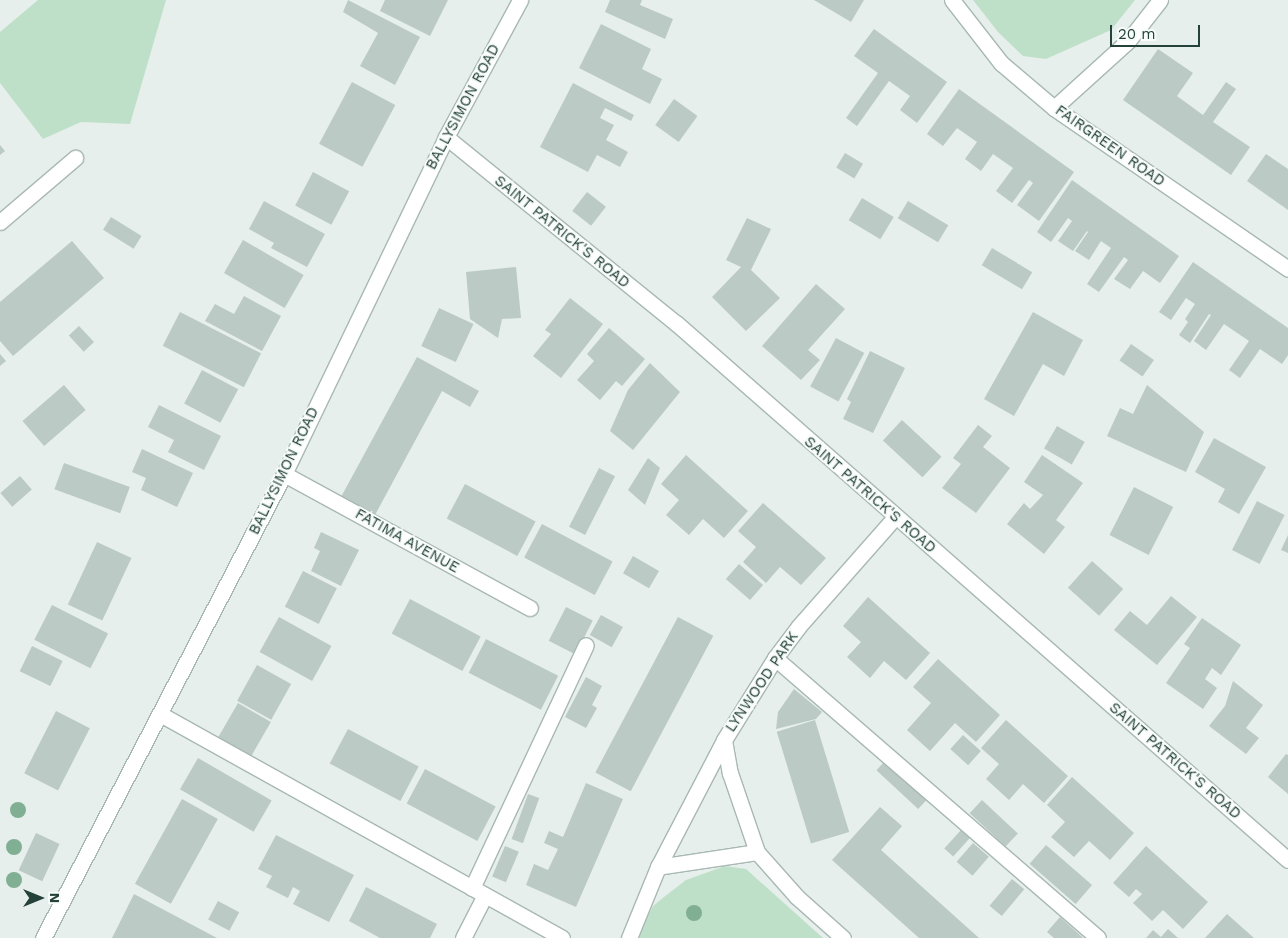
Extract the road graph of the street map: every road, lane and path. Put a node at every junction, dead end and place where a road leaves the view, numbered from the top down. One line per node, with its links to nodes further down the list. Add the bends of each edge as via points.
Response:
1 (520, 0): 5 (street, BALLYSIMON ROAD)
2 (952, 0): 4 (street, FAIRGREEN ROAD, via 1001,63)
3 (1160, 0): 4 (street, via 1128,41)
4 (1054, 108): 8 (street, FAIRGREEN ROAD)
5 (446, 137): 9 (street, BALLYSIMON ROAD); 10 (street, SAINT PATRICK'S ROAD, via 676,324)
6 (75, 158): 7 (street)
7 (0, 222)
8 (1288, 269)
9 (284, 474): 11 (street, FATIMA AVENUE); 14 (street, BALLYSIMON ROAD)
10 (895, 517): 13 (street, LYNWOOD PARK); 17 (street, SAINT PATRICK'S ROAD)
11 (530, 608)
12 (586, 646): 19 (street)
13 (775, 658): 15 (street, LYNWOOD PARK); 25 (street)
14 (160, 714): 19 (street); 20 (street, BALLYSIMON ROAD)
15 (724, 740): 16 (street, via 730,773); 18 (street, LYNWOOD PARK)
16 (757, 852): 18 (street); 24 (street, via 797,897)
17 (1288, 860)
18 (658, 867): 23 (street, LYNWOOD PARK)
19 (478, 891): 21 (street); 22 (street)
20 (43, 938)
21 (464, 938)
22 (562, 938)
23 (629, 938)
24 (843, 938)
25 (1098, 938)

